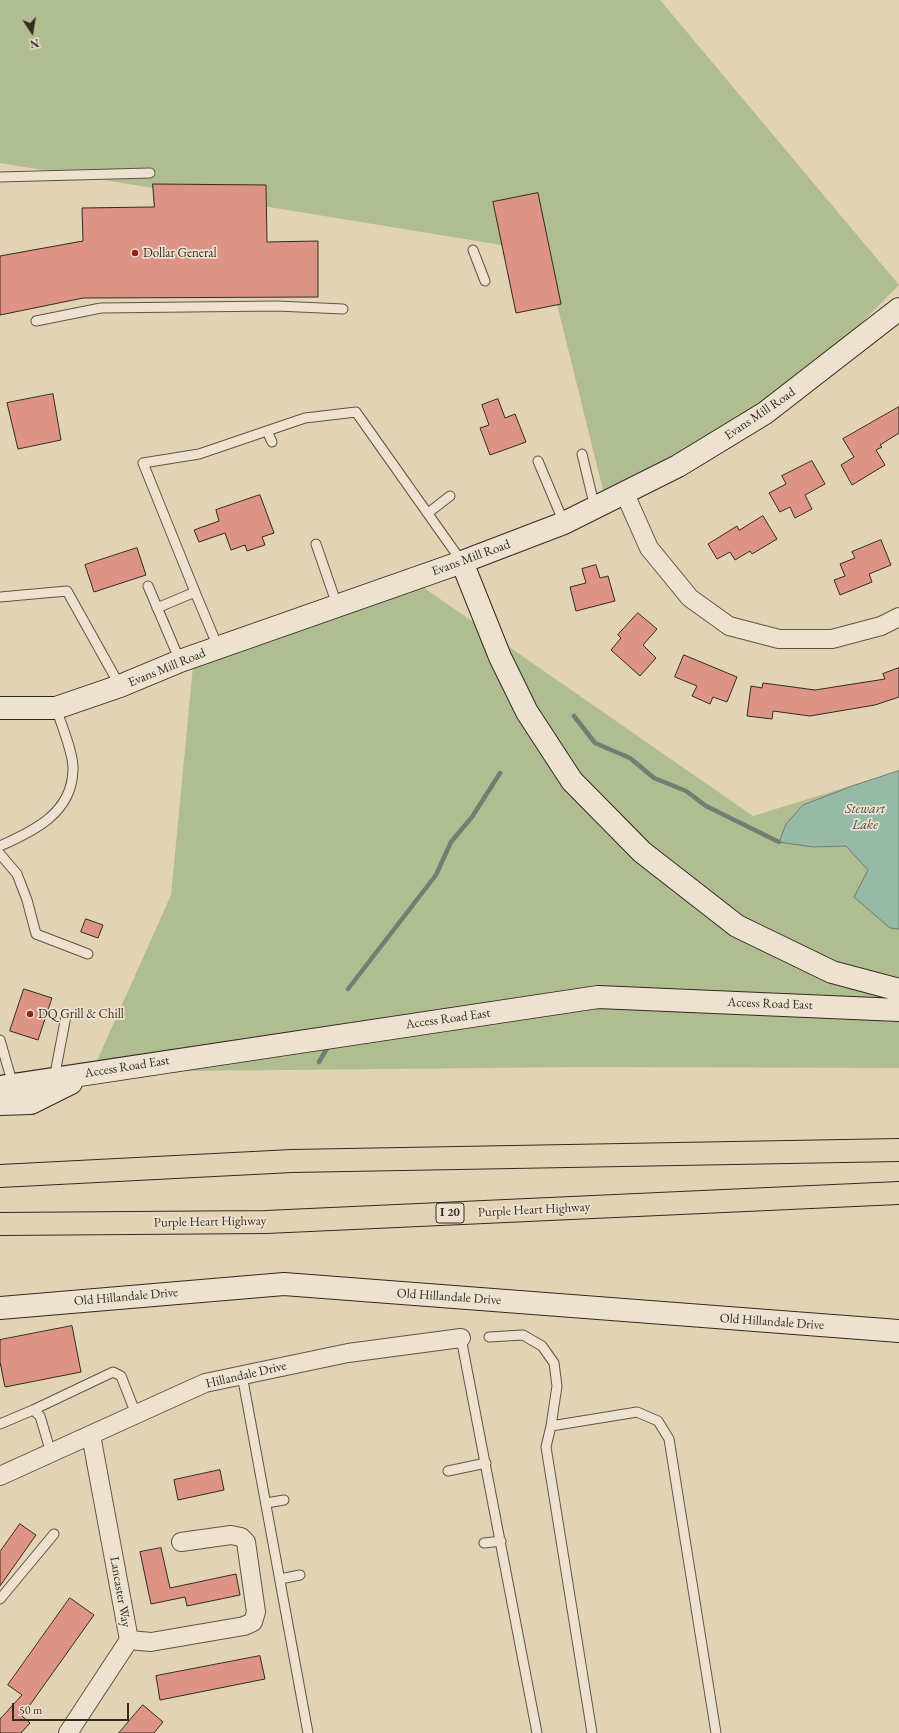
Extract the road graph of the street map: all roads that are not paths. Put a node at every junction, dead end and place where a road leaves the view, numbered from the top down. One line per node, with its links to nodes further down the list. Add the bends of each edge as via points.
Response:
1 (150, 173): 2 (lane)
2 (0, 177)
3 (473, 250): 4 (lane)
4 (485, 281)
5 (343, 309): 7 (lane, via 277,306 101,308)
6 (899, 309): 12 (main road, Evans Mill Road, via 765,413)
7 (36, 321)
8 (267, 431): 9 (lane); 15 (lane, via 306,418 356,412); 20 (lane, via 199,454 143,463)
9 (272, 442)
10 (582, 454): 14 (lane)
11 (538, 461): 16 (lane)
12 (626, 494): 14 (main road, Evans Mill Road); 24 (street, via 649,548 690,598 729,626 779,639 832,638 881,626)
13 (450, 496): 15 (lane)
14 (595, 508): 16 (main road, Evans Mill Road)
15 (428, 513): 18 (lane)
16 (564, 523): 18 (main road, Evans Mill Road)
17 (316, 544): 22 (lane)
18 (462, 562): 22 (main road, Evans Mill Road); 33 (main road, via 500,657 526,712 572,781 642,852 737,926 832,972)
19 (148, 586): 23 (lane)
20 (195, 592): 23 (lane); 25 (lane)
21 (0, 597): 27 (lane, via 67,591)
22 (337, 605): 25 (main road, Evans Mill Road)
23 (157, 608): 26 (lane)
24 (899, 617)
25 (218, 647): 26 (main road, Evans Mill Road)
26 (180, 661): 27 (main road, Evans Mill Road)
27 (120, 686): 29 (main road, Evans Mill Road)
28 (0, 708): 29 (main road, Evans Mill Road)
29 (56, 708): 30 (lane, via 74,769 69,792 53,817 23,836)
30 (0, 846)
31 (0, 854): 32 (lane, via 17,874 36,934)
32 (88, 954)
33 (899, 990)
34 (899, 1010): 37 (main road, Access Road East, via 598,997)
35 (66, 1016): 38 (lane)
36 (0, 1040): 39 (lane)
37 (90, 1073): 38 (main road, Access Road East); 40 (main road, via 31,1103)
38 (54, 1078): 39 (main road, Access Road East)
39 (7, 1086)
40 (0, 1104)
41 (899, 1150): 42 (highway, via 292,1161)
42 (0, 1176)
43 (899, 1193): 44 (highway, Purple Heart Highway / I 20, via 266,1222)
44 (0, 1224)
45 (0, 1308): 46 (main road, Old Hillandale Drive, via 284,1284)
46 (899, 1331)
47 (488, 1337): 53 (lane, via 523,1335 542,1346 554,1364 557,1386)
48 (461, 1338): 49 (street, Hillandale Drive, via 348,1353); 56 (lane)
49 (242, 1375): 51 (street, Hillandale Drive, via 206,1383); 60 (lane)
50 (33, 1410): 51 (lane, via 113,1372 120,1376); 52 (lane); 55 (lane, via 40,1416)
51 (136, 1414): 54 (street, Hillandale Drive)
52 (0, 1424)
53 (551, 1426): 72 (lane, via 546,1447); 73 (lane, via 637,1412 658,1421 668,1439)
54 (91, 1435): 55 (street, Hillandale Drive); 68 (street, Lancaster Way)
55 (51, 1453): 58 (street, Hillandale Drive)
56 (486, 1464): 57 (lane); 62 (lane)
57 (448, 1471)
58 (0, 1476)
59 (284, 1500): 60 (lane)
60 (266, 1503): 66 (lane)
61 (54, 1534): 67 (lane)
62 (501, 1541): 64 (lane); 71 (lane)
63 (181, 1542): 68 (street, via 231,1535 241,1537 246,1542 256,1612 253,1622 244,1626 151,1642)
64 (484, 1543)
65 (300, 1575): 66 (lane)
66 (280, 1579): 70 (lane)
67 (0, 1599)
68 (129, 1640): 69 (street, Lancaster Way)
69 (68, 1733)
70 (308, 1733)
71 (537, 1733)
72 (592, 1733)
73 (716, 1733)

